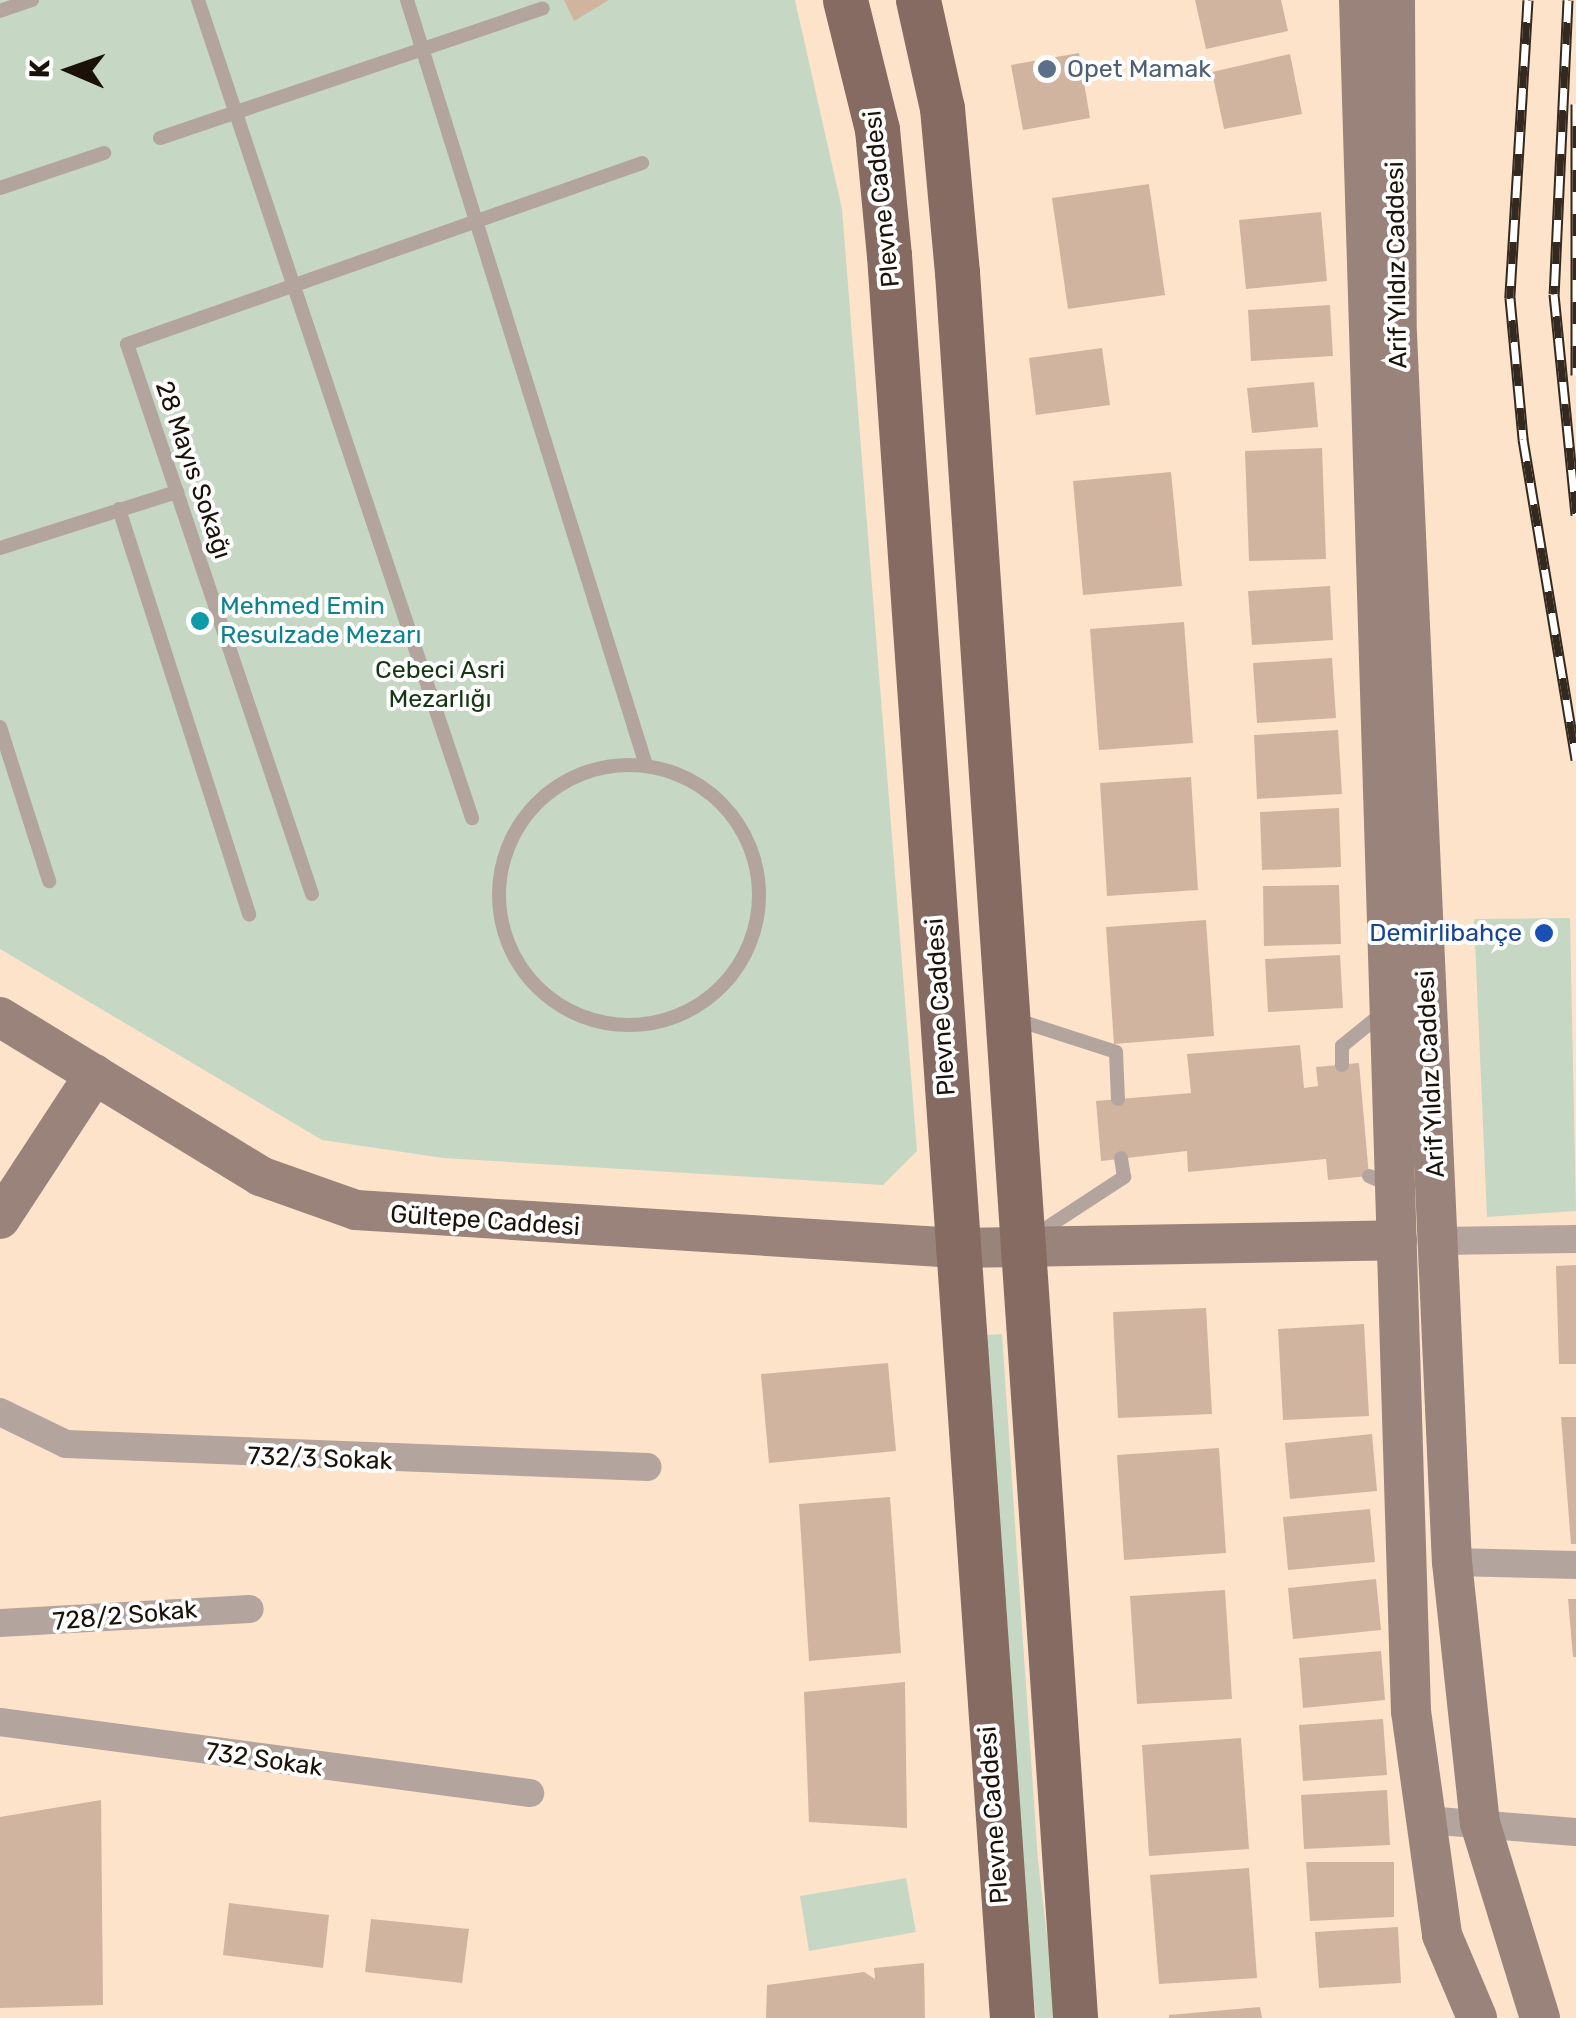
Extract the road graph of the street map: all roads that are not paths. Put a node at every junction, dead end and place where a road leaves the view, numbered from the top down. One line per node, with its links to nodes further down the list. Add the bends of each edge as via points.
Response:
1 (32, 0): 9 (lane)
2 (198, 0): 11 (lane)
3 (407, 0): 10 (lane)
4 (845, 0): 39 (main road, Plevne Caddesi, via 878,129)
5 (918, 0): 28 (main road, via 942,108 957,272)
6 (1358, 0): 27 (main road, Arif Yıldız Caddesi)
7 (1396, 0): 37 (main road, Arif Yıldız Caddesi, via 1397,334)
8 (543, 8): 10 (lane)
9 (0, 11)
10 (423, 48): 11 (lane); 16 (lane)
11 (235, 110): 12 (lane); 17 (lane)
12 (160, 138)
13 (104, 153): 15 (lane)
14 (642, 163): 16 (lane)
15 (0, 188)
16 (479, 216): 17 (lane); 22 (lane)
17 (294, 285): 18 (lane, 28 Mayıs Sokağı, via 126,344); 23 (lane)
18 (177, 492): 19 (lane); 25 (lane, 28 Mayıs Sokağı)
19 (119, 509): 20 (lane); 26 (lane)
20 (0, 548)
21 (0, 727): 24 (lane)
22 (646, 765): 22 (lane, via 711,792 739,823 760,904 729,980 696,1008 655,1024 610,1026 568,1012 516,959 498,902 502,858 522,818 554,786 592,768)
23 (472, 818)
24 (50, 881)
25 (312, 894)
26 (249, 915)
27 (1388, 1009): 30 (lane, via 1342,1046); 36 (main road, Arif Yıldız Caddesi, via 1382,1183)
28 (1006, 1016): 32 (lane, via 1116,1052); 38 (main road)
29 (0, 1017): 31 (main road, Gültepe Caddesi)
30 (1342, 1065)
31 (96, 1074): 34 (main road); 39 (main road, Gültepe Caddesi, via 260,1176 356,1210)
32 (1118, 1099)
33 (1121, 1158): 38 (lane, via 1124,1178)
34 (0, 1219)
35 (1576, 1239): 37 (street)
36 (1398, 1240): 38 (main road, Gültepe Caddesi); 48 (main road, Arif Yıldız Caddesi, via 1410,1711)
37 (1438, 1241): 42 (main road, Arif Yıldız Caddesi)
38 (1020, 1244): 39 (main road, Gültepe Caddesi); 52 (main road)
39 (957, 1248): 51 (main road, Plevne Caddesi)
40 (0, 1412): 41 (street, 732/3 Sokak, via 66,1444)
41 (648, 1467)
42 (1452, 1562): 43 (street); 49 (main road, Arif Yıldız Caddesi)
43 (1576, 1565)
44 (250, 1609): 45 (street, 728/2 Sokak)
45 (0, 1623)
46 (0, 1722): 47 (street, 732 Sokak)
47 (530, 1793)
48 (1426, 1820): 49 (street); 53 (main road, Arif Yıldız Caddesi, via 1442,1935)
49 (1480, 1823): 50 (street); 54 (main road, Arif Yıldız Caddesi)
50 (1576, 1832)
51 (1012, 2018)
52 (1074, 2018)
53 (1478, 2018)
54 (1540, 2018)

